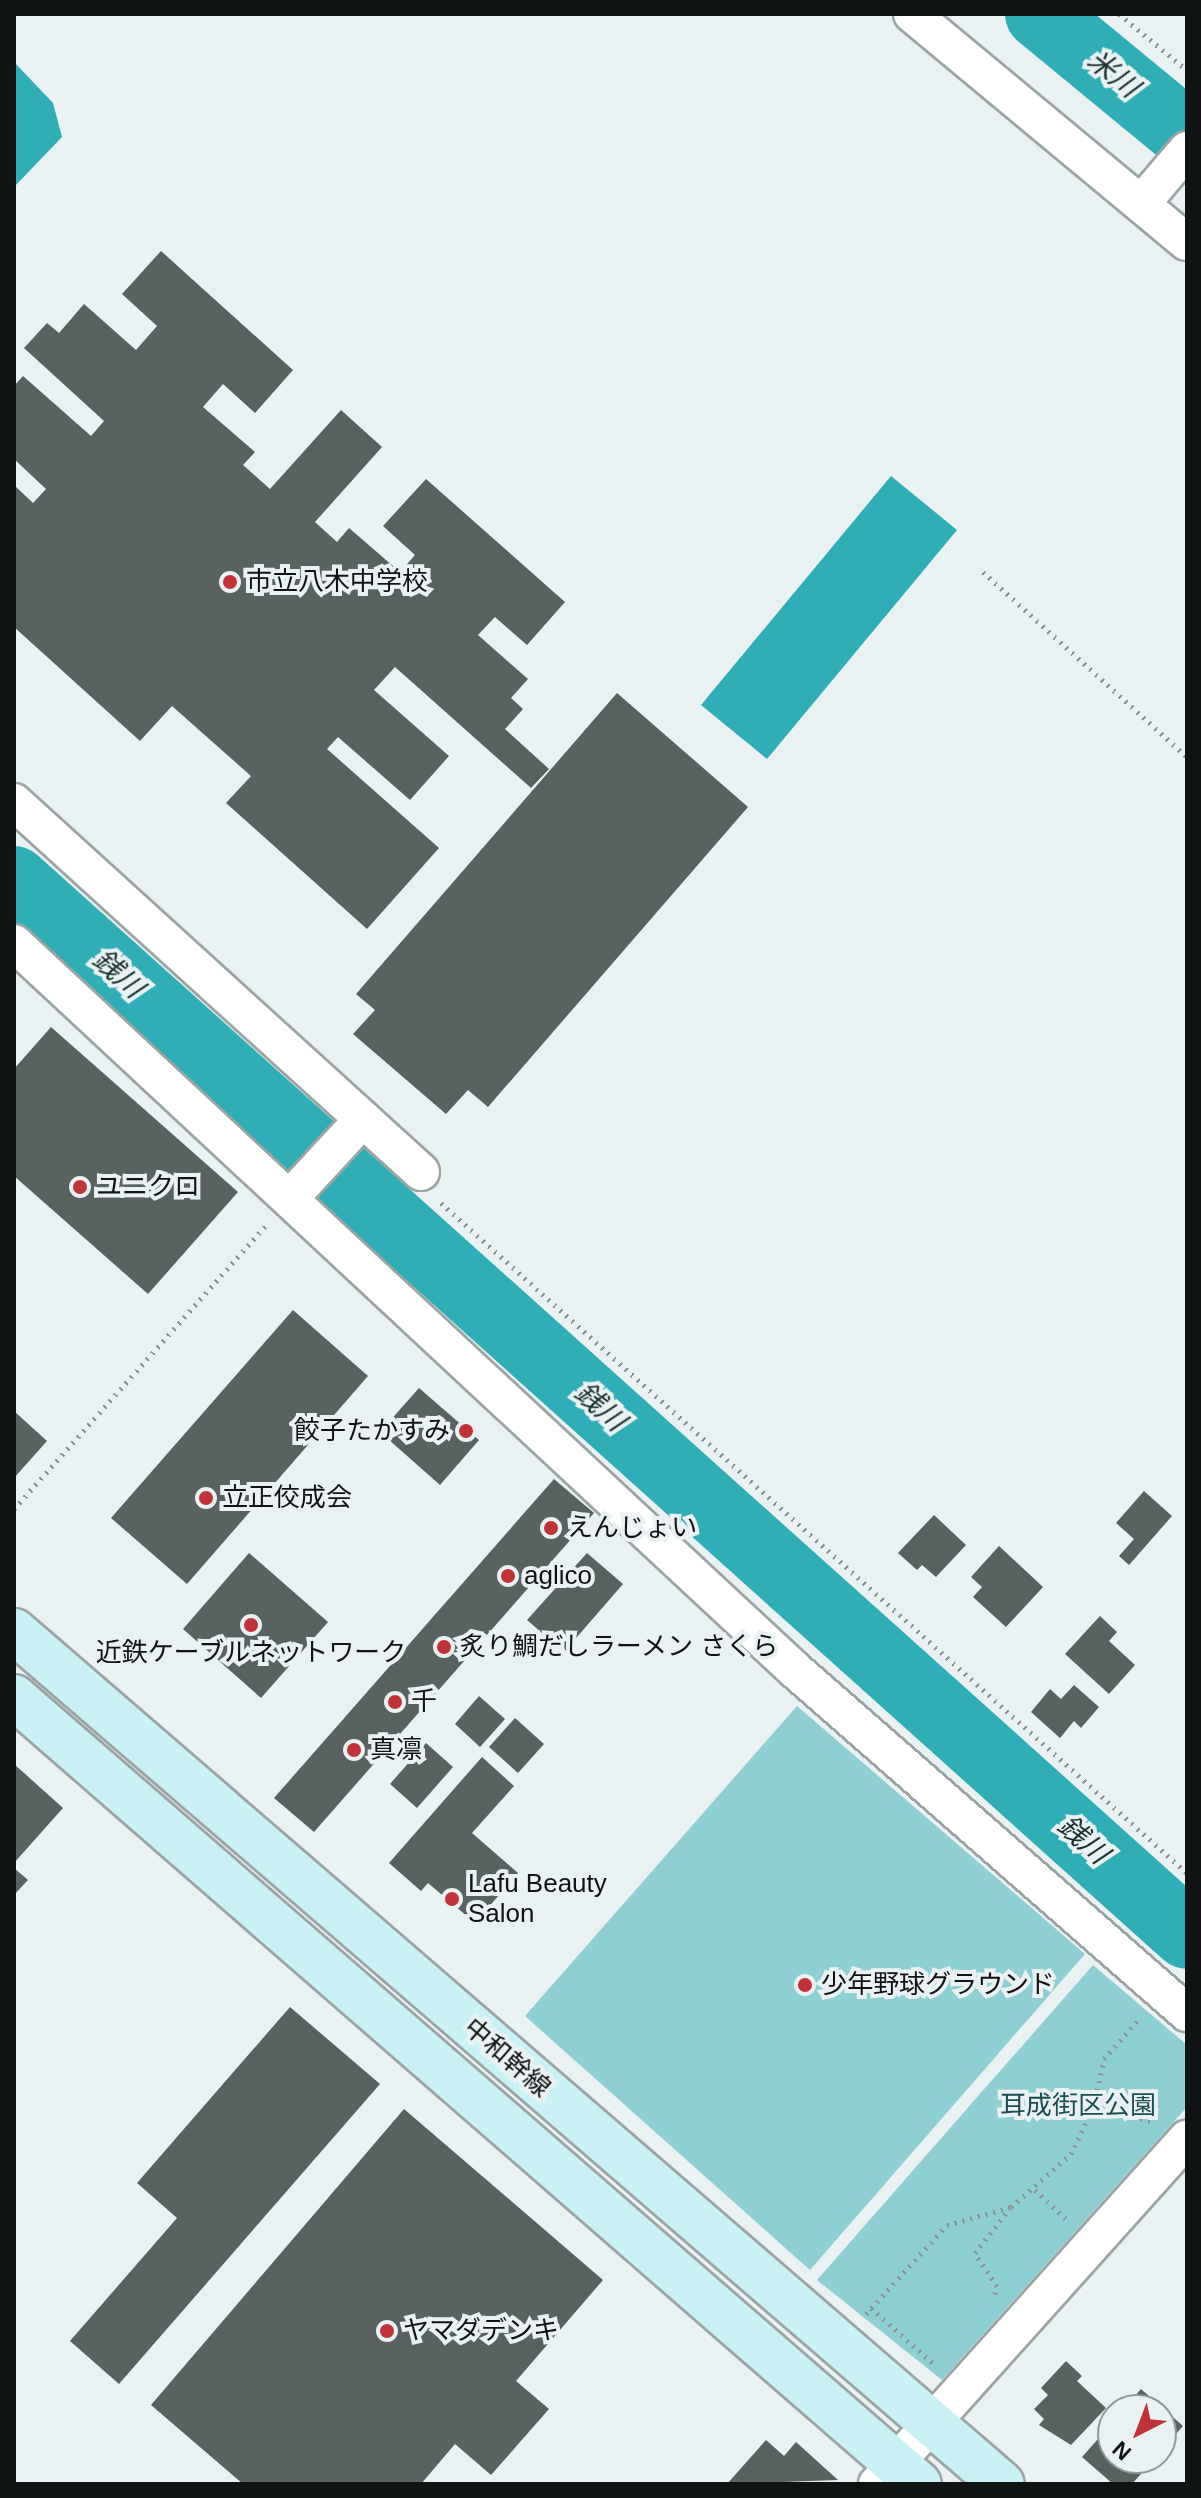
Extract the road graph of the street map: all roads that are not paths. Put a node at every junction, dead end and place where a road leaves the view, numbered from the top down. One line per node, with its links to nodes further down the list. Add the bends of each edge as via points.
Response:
1 (912, 14): 3 (street)
2 (1187, 150): 3 (street)
3 (1146, 197): 4 (street)
4 (1187, 242)
5 (14, 802): 7 (street)
6 (14, 943): 9 (street)
7 (356, 1126): 8 (street); 9 (street)
8 (421, 1172)
9 (297, 1190): 12 (street, via 795,1670)
10 (14, 1631): 14 (main road, 中和幹線)
11 (14, 1697): 15 (main road, 中和幹線)
12 (1175, 2003)
13 (1186, 2140): 14 (street)
14 (932, 2424): 15 (street); 16 (main road, 中和幹線)
15 (897, 2477)
16 (1002, 2484)

